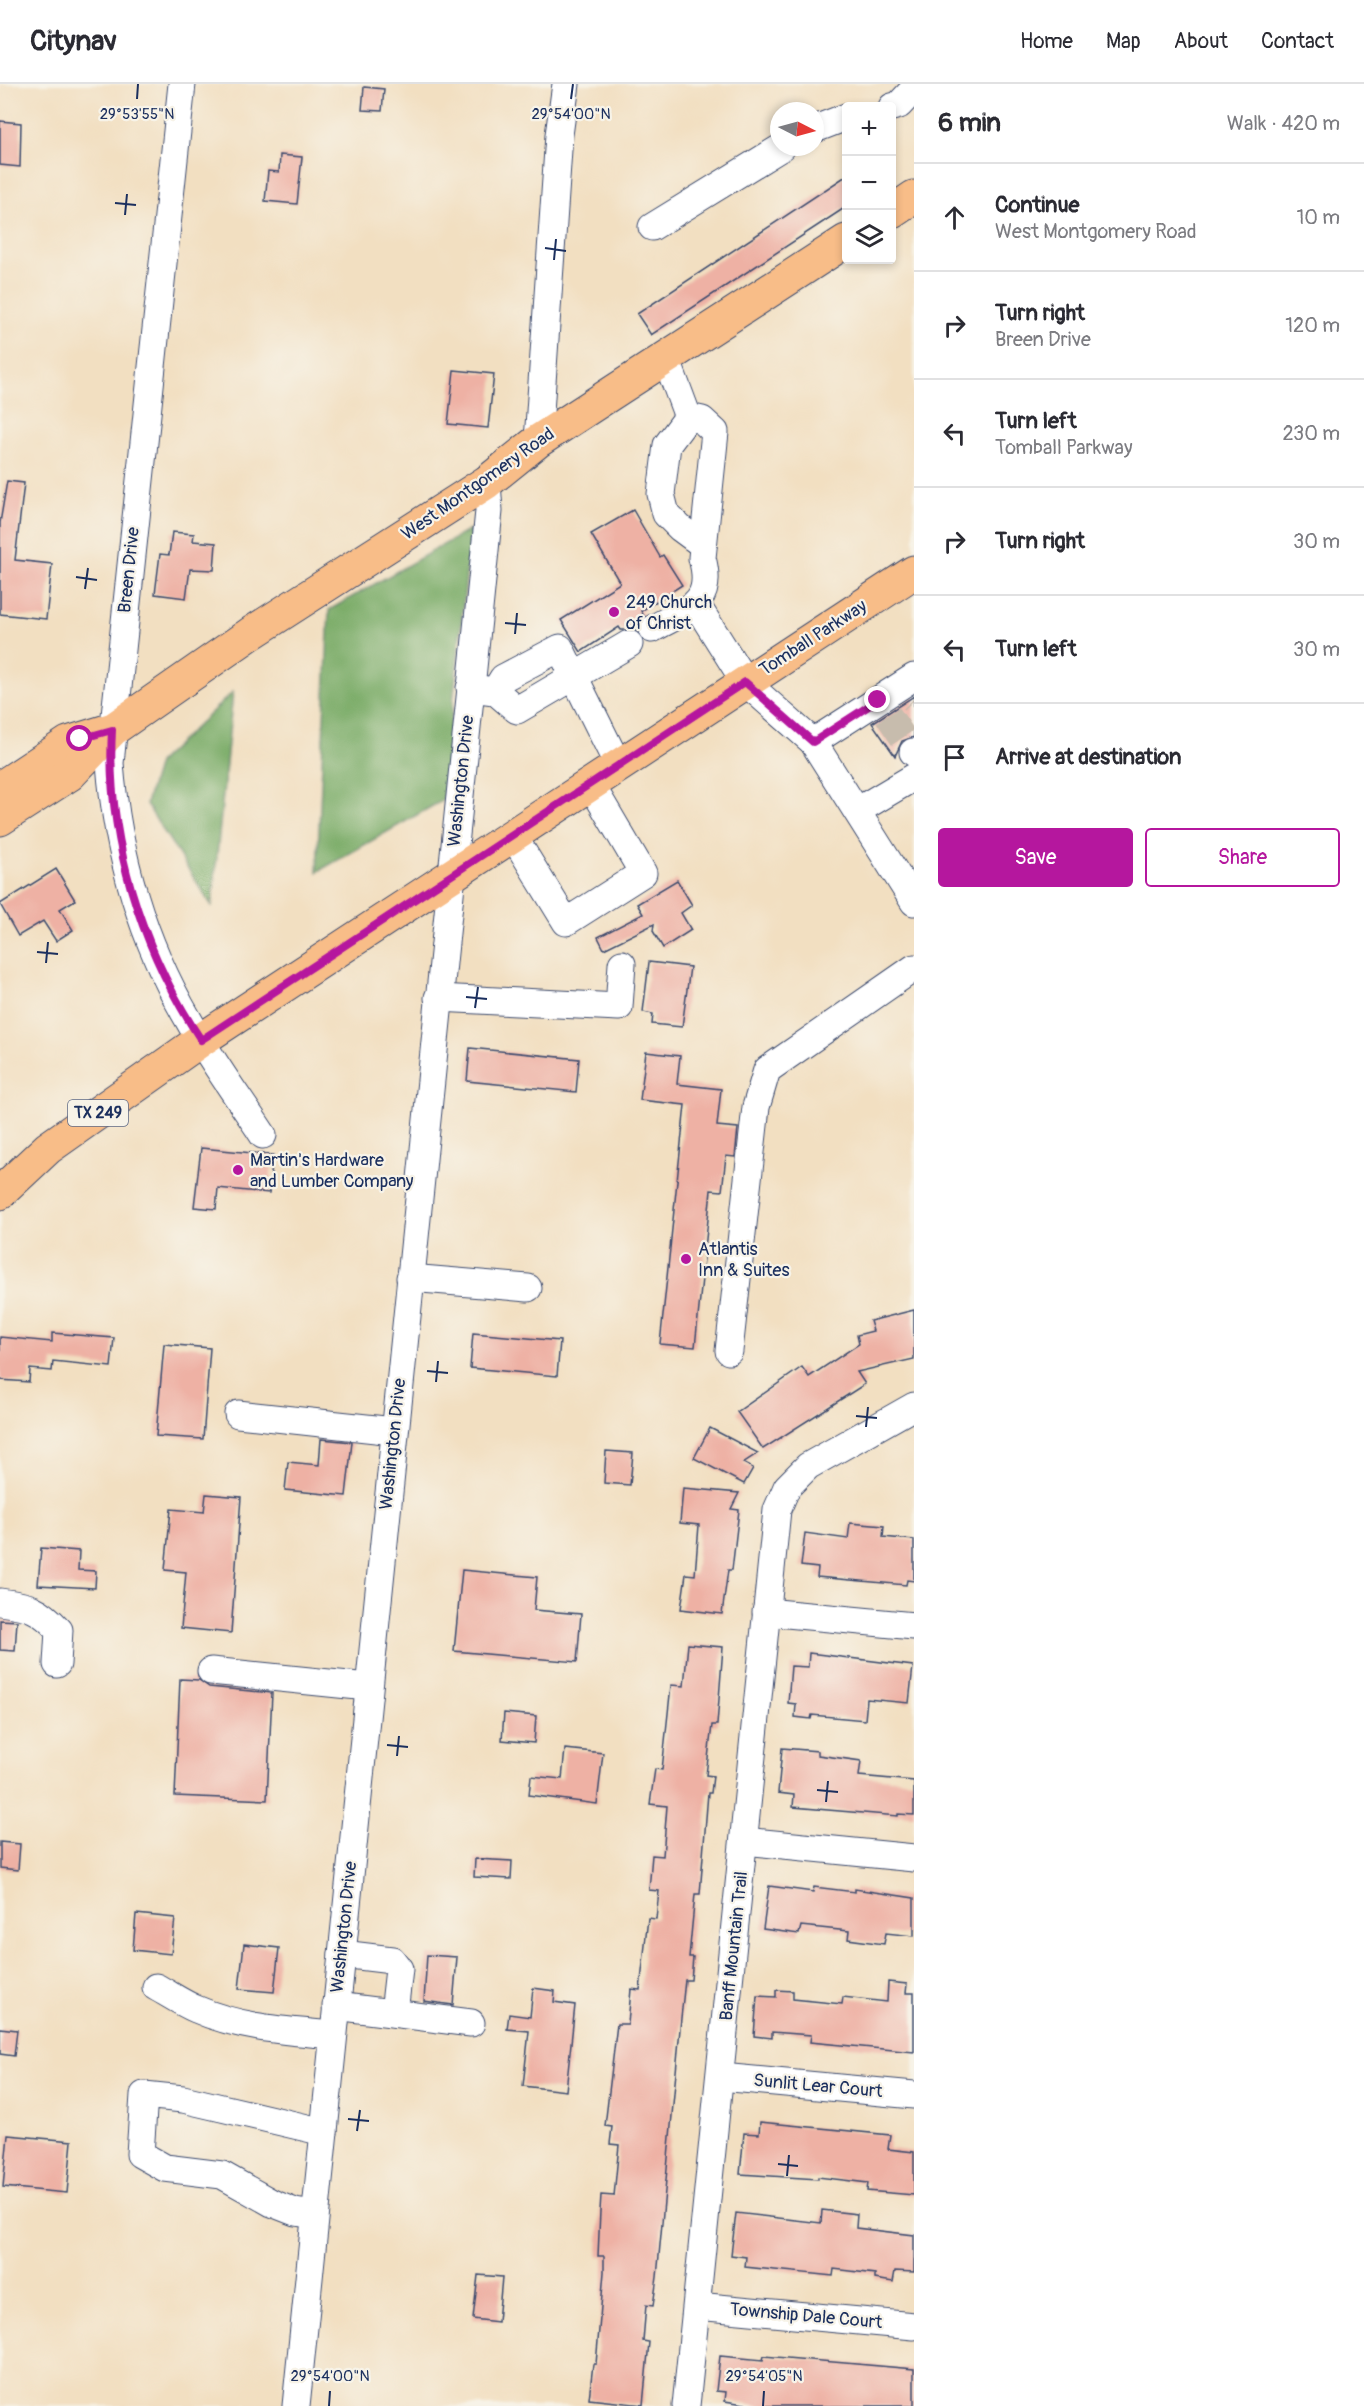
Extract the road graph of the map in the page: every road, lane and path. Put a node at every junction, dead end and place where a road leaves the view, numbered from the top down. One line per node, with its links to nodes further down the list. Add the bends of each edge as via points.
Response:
1 (182, 84): 25 (street, Breen Drive)
2 (566, 84): 14 (street)
3 (914, 88): 4 (street)
4 (896, 106)
5 (842, 119): 6 (street)
6 (824, 126)
7 (770, 154): 10 (street)
8 (914, 197): 9 (main road)
9 (894, 210)
10 (652, 227)
11 (842, 244): 12 (main road, West Montgomery Road)
12 (666, 358): 13 (street); 14 (main road, West Montgomery Road)
13 (688, 417): 16 (street, via 702,420 715,432); 16 (street, via 667,445 661,494 666,514)
14 (538, 441): 15 (main road, West Montgomery Road)
15 (487, 482): 24 (street, Washington Drive); 25 (main road, West Montgomery Road, via 250,634)
16 (703, 545): 18 (street, via 707,577 704,593)
17 (914, 572): 22 (main road, Tomball Parkway / TX 249)
18 (696, 604): 19 (street); 22 (street)
19 (652, 629)
20 (629, 644): 21 (street)
21 (573, 677): 24 (street, via 560,648); 27 (street)
22 (745, 682): 26 (street); 27 (main road, Tomball Parkway / TX 249)
23 (910, 687): 26 (street, via 883,708)
24 (483, 689): 34 (street, Washington Drive)
25 (112, 730): 30 (main road, West Montgomery Road, via 68,743); 32 (main road, West Montgomery Road, via 70,774); 39 (street, Breen Drive, via 114,814 135,902 160,965)
26 (813, 742): 31 (street)
27 (618, 765): 29 (main road, Tomball Parkway / TX 249)
28 (914, 777): 31 (street)
29 (590, 783): 33 (main road, Tomball Parkway / TX 249); 33 (street, via 643,873 566,922)
30 (0, 788)
31 (857, 811): 35 (street)
32 (0, 819)
33 (512, 834): 34 (main road, Tomball Parkway / TX 249)
34 (451, 874): 38 (street, Washington Drive); 39 (main road, Tomball Parkway / TX 249)
35 (914, 902)
36 (622, 964): 38 (street, via 619,1007)
37 (914, 968): 44 (street, via 767,1070 756,1107)
38 (438, 998): 42 (street, Washington Drive)
39 (201, 1040): 40 (street, Breen Drive); 41 (main road, Tomball Parkway / TX 249, via 48,1148)
40 (263, 1135)
41 (0, 1193)
42 (410, 1278): 43 (street); 47 (street, Washington Drive)
43 (528, 1288)
44 (729, 1351)
45 (914, 1406): 49 (street, Banff Mountain Trail, via 808,1466 787,1487 777,1510)
46 (238, 1414): 47 (street)
47 (394, 1431): 53 (street, Washington Drive)
48 (0, 1602): 51 (street, via 30,1605 45,1614 59,1630)
49 (766, 1612): 50 (street); 54 (street, Banff Mountain Trail)
50 (914, 1626)
51 (57, 1664)
52 (211, 1671): 53 (street)
53 (368, 1687): 56 (street, Washington Drive)
54 (744, 1841): 55 (street); 62 (street, Banff Mountain Trail)
55 (914, 1858)
56 (342, 1954): 58 (street, Washington Drive); 59 (street, via 392,1960 399,1969)
57 (156, 1987): 61 (street, via 197,2010 237,2022)
58 (336, 2007): 59 (street); 61 (street, Washington Drive)
59 (394, 2013): 60 (street)
60 (471, 2023)
61 (333, 2035): 64 (street, Washington Drive)
62 (721, 2077): 63 (street, Sunlit Lear Court); 66 (street, Banff Mountain Trail)
63 (914, 2095)
64 (324, 2132): 65 (street, Washington Drive); 65 (street, via 183,2099 144,2095 140,2154 165,2168 222,2175 272,2203)
65 (315, 2215): 68 (street, Washington Drive)
66 (697, 2306): 67 (street, Township Dale Court); 69 (street, Banff Mountain Trail)
67 (914, 2326)
68 (296, 2406)
69 (686, 2406)

